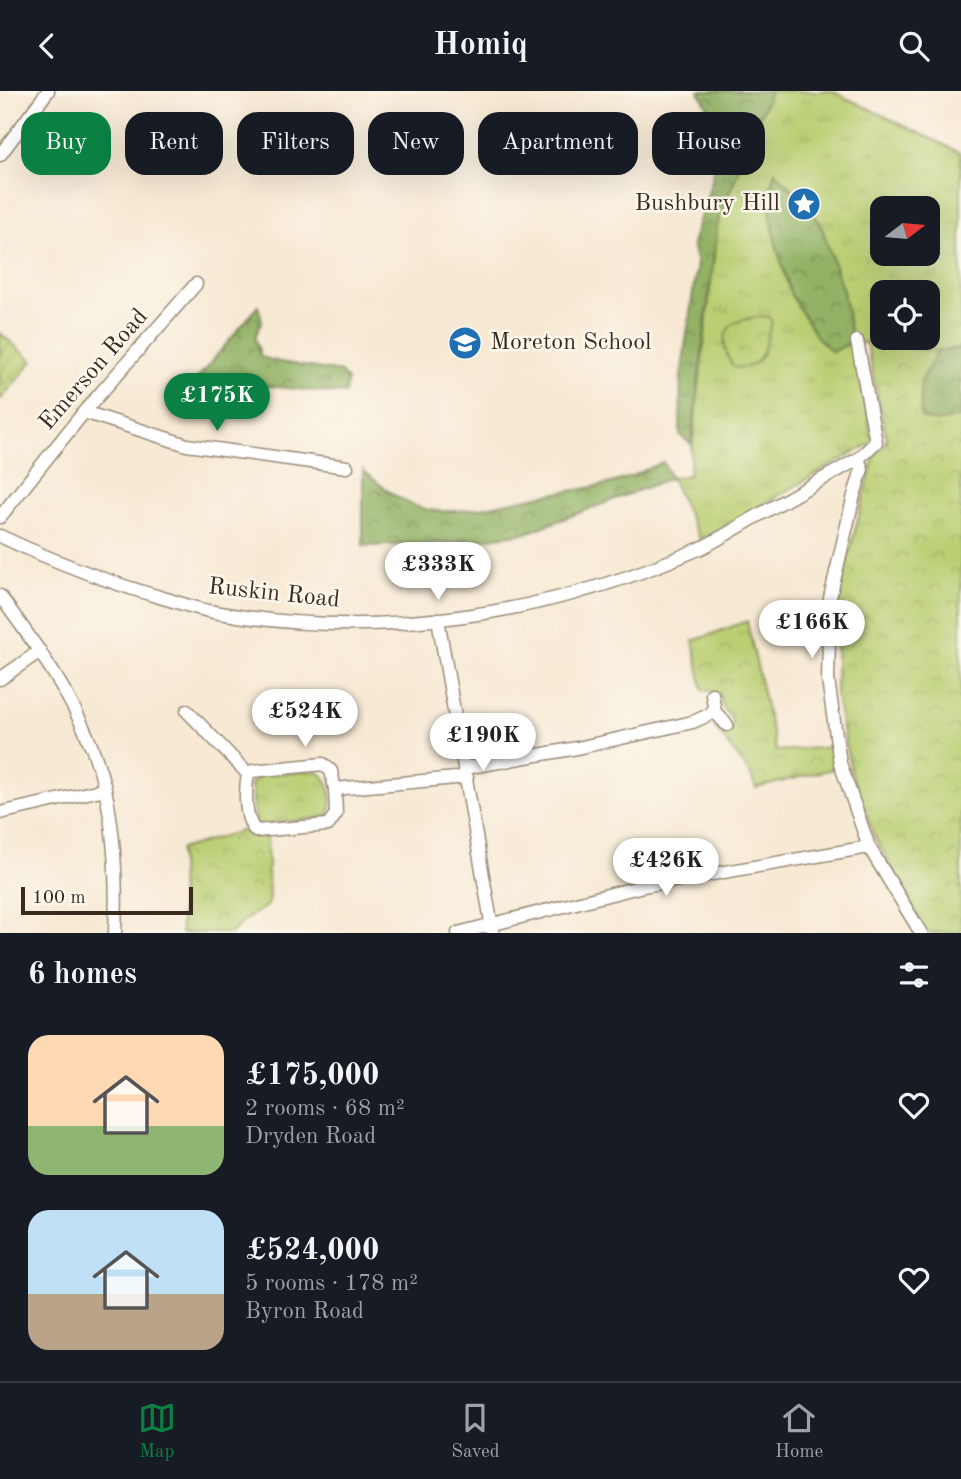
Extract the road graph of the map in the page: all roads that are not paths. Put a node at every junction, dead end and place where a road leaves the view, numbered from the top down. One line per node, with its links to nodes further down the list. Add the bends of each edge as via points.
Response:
1 (48, 91): 2 (street)
2 (0, 155)
3 (196, 285): 5 (street, Emerson Road)
4 (857, 341): 6 (street, via 876,442)
5 (84, 412): 7 (street, via 187,446); 8 (street, Emerson Road)
6 (858, 459): 11 (street, Ruskin Road, via 703,547 624,579 555,599); 23 (street, via 862,470 830,598 828,680 840,763)
7 (347, 467)
8 (0, 517)
9 (0, 536): 11 (street, Ruskin Road, via 124,587 212,612 347,624)
10 (0, 596): 12 (street)
11 (439, 619): 18 (street)
12 (40, 650): 13 (street); 20 (street, via 79,717)
13 (0, 678)
14 (712, 694): 16 (street)
15 (187, 711): 19 (street)
16 (715, 712): 17 (street); 18 (street, via 693,722)
17 (727, 725)
18 (466, 772): 21 (street); 24 (street)
19 (248, 775): 21 (street, via 323,764 331,771); 21 (street, via 249,822 256,831 328,825 336,814)
20 (105, 789): 22 (street); 25 (street, via 116,898)
21 (335, 789)
22 (0, 813)
23 (869, 847): 24 (street, via 643,886); 27 (street)
24 (493, 928): 26 (street)
25 (114, 933)
26 (458, 933)
27 (921, 933)

